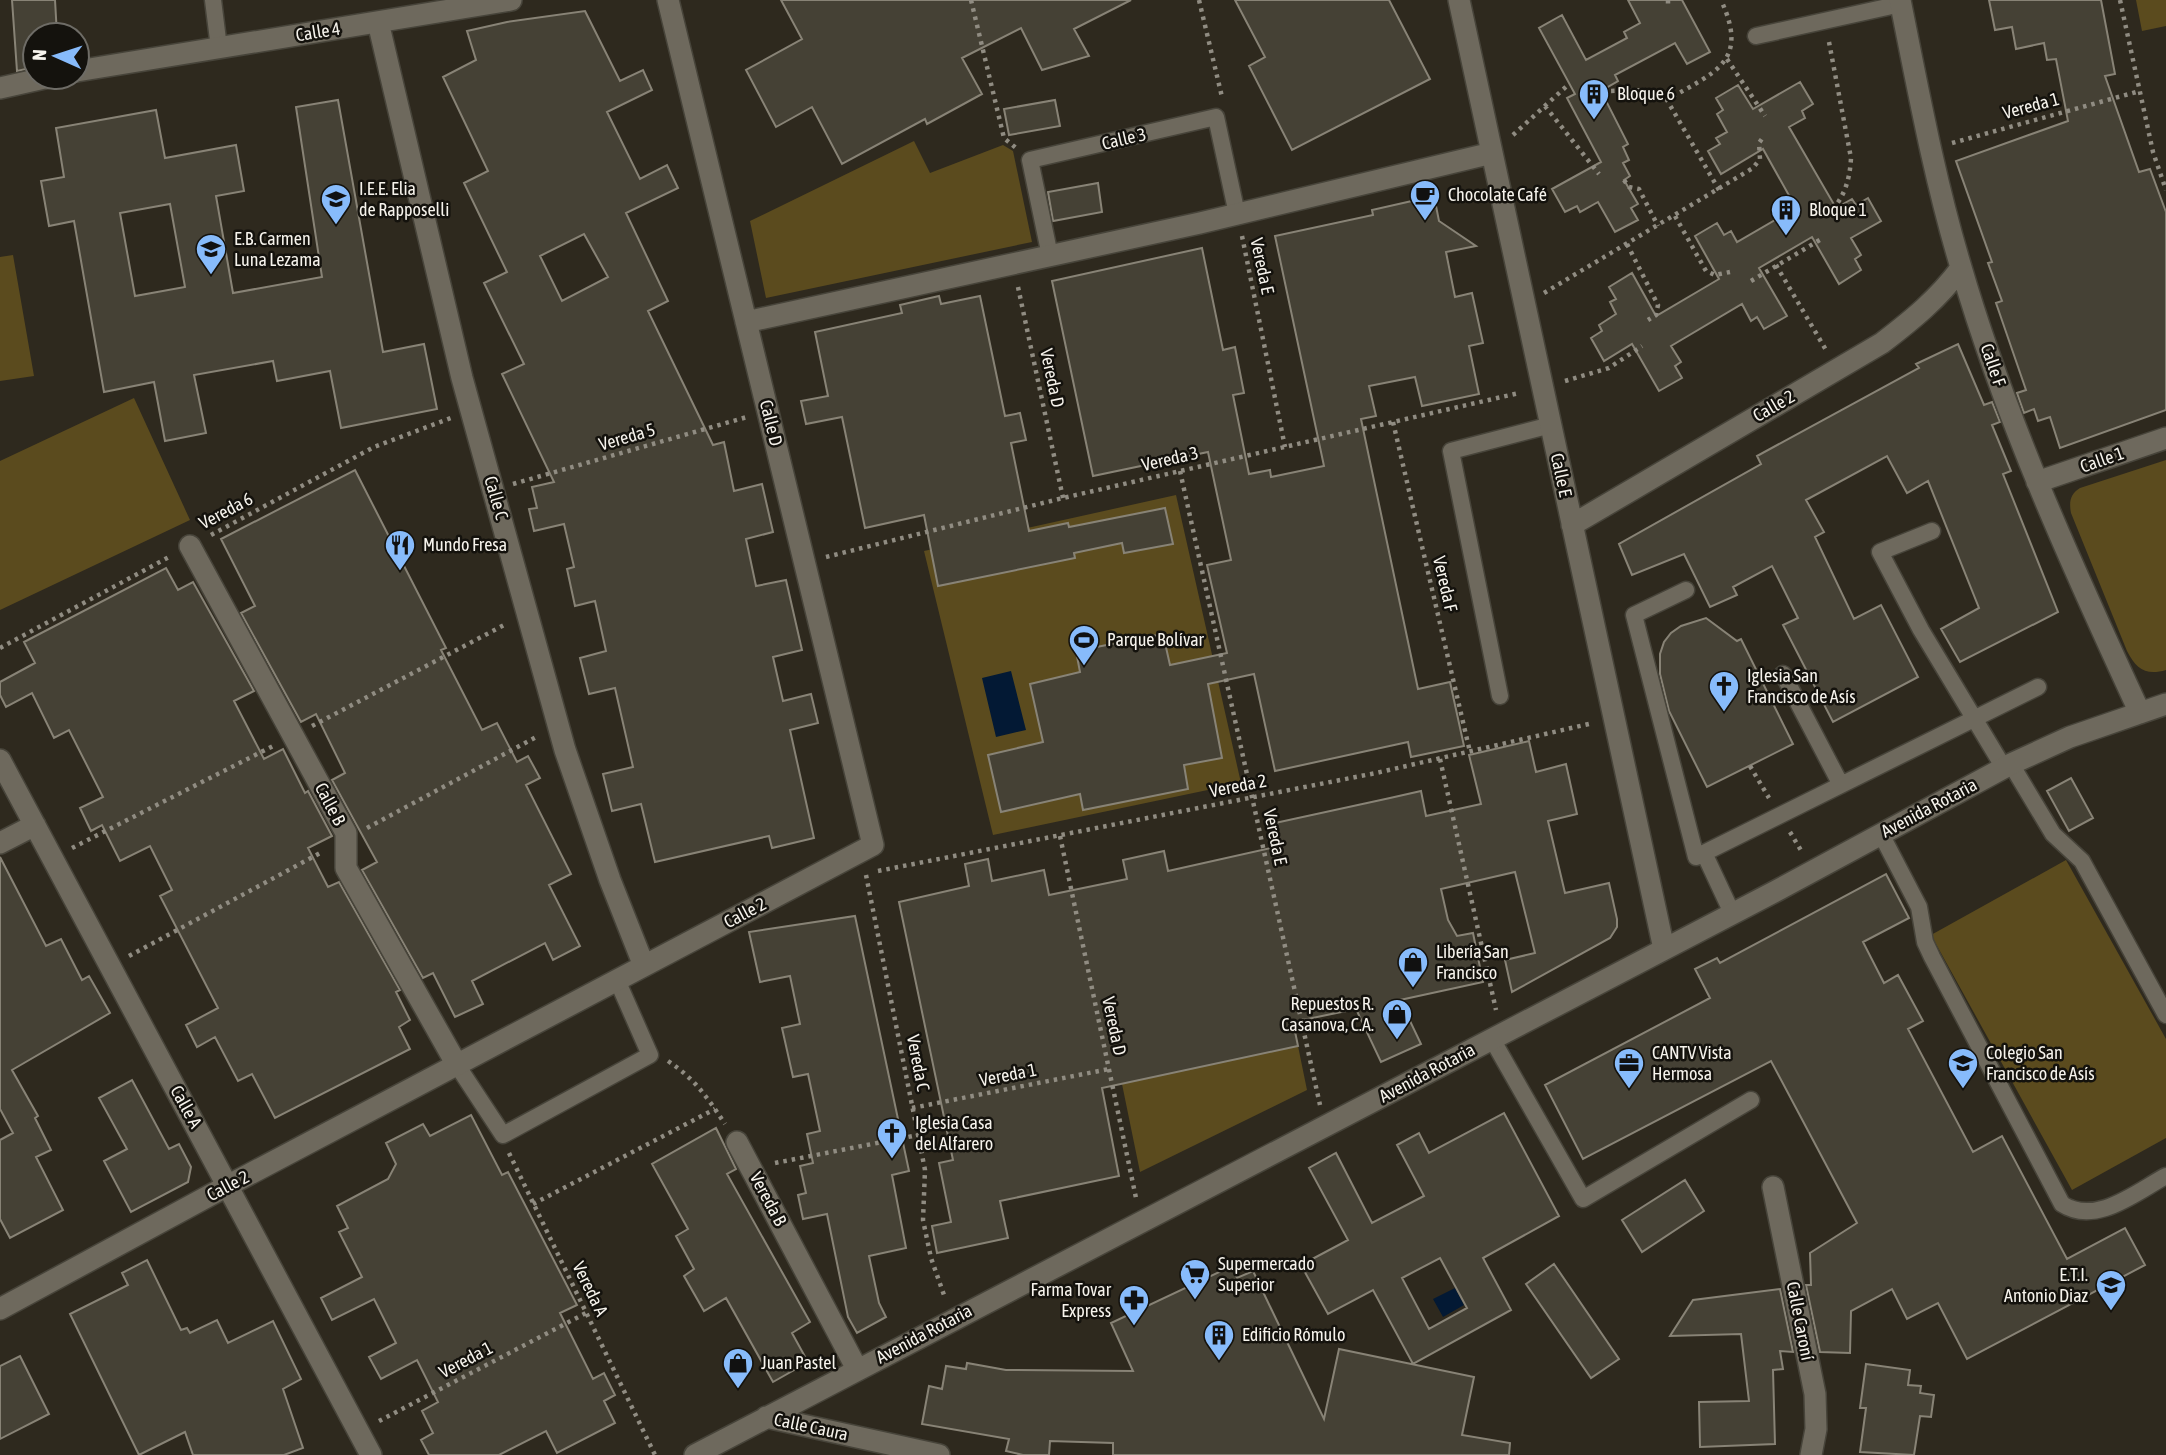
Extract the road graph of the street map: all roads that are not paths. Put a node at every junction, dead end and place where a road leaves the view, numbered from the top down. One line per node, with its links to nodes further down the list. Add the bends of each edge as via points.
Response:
1 (214, 0): 9 (lane)
2 (511, 0): 6 (street, Calle 4)
3 (668, 0): 17 (street, Calle D)
4 (1459, 0): 13 (street, Calle E)
5 (1900, 2): 8 (lane); 16 (street, Calle F, via 1930,149)
6 (417, 8): 7 (street, Calle 4)
7 (378, 22): 9 (street, Calle 4); 41 (street, Calle C, via 471,410 565,750)
8 (1756, 36)
9 (219, 48): 10 (street, Calle 4)
10 (91, 69)
11 (21, 83): 12 (street)
12 (0, 88)
13 (1492, 153): 14 (street); 18 (street, Calle E)
14 (1237, 214): 15 (street); 15 (lane, Calle 3, via 1216,117 1030,160)
15 (1050, 256): 17 (street)
16 (1961, 268): 20 (street, Calle F); 21 (street, Calle 2, via 1923,312 1882,343)
17 (746, 322): 37 (street, Calle D)
18 (1551, 425): 21 (street, Calle E); 27 (lane, via 1451,451)
19 (2166, 438): 20 (street, Calle 1)
20 (2037, 482): 29 (street, Calle F)
21 (1572, 525): 40 (street, Calle E)
22 (1932, 531): 30 (lane, via 1880,552)
23 (190, 546): 45 (street, Calle B, via 346,833 346,868)
24 (1686, 590): 38 (lane, via 1634,615 1696,857)
25 (1783, 674): 33 (lane)
26 (2038, 687): 30 (lane)
27 (1500, 696)
28 (2166, 704): 29 (street, Avenida Rotaria)
29 (2140, 713): 32 (street, Avenida Rotaria, via 2070,737)
30 (1974, 718): 32 (lane); 33 (lane)
31 (0, 760): 34 (street, Calle A)
32 (2007, 766): 35 (street, Avenida Rotaria); 43 (lane, via 2053,834 2082,861)
33 (1841, 785): 38 (lane)
34 (35, 825): 36 (street); 49 (street, Calle A)
35 (1881, 834): 39 (street, Avenida Rotaria); 48 (lane, via 1919,907 1932,957 2063,1204 2080,1212 2103,1209)
36 (0, 843)
37 (873, 845): 41 (street, Calle 2)
38 (1704, 853): 39 (lane)
39 (1732, 913): 40 (street, Avenida Rotaria)
40 (1664, 949): 44 (street, Avenida Rotaria)
41 (644, 966): 42 (street, Calle 2)
42 (617, 980): 45 (street, Calle 2); 45 (lane, via 650,1055 503,1135)
43 (2166, 1015)
44 (1497, 1037): 46 (lane, via 1583,1199); 52 (street, Avenida Rotaria)
45 (457, 1065): 49 (street, Calle 2)
46 (1751, 1100)
47 (737, 1142): 52 (street, Vereda B)
48 (2166, 1176)
49 (229, 1185): 51 (street, Calle 2); 54 (street, Calle A)
50 (1773, 1187): 57 (street, Calle Caroní, via 1815,1394)
51 (0, 1309)
52 (857, 1369): 53 (street, Avenida Rotaria)
53 (766, 1418): 55 (street, Avenida Rotaria); 56 (street, Calle Caura)
54 (372, 1455)
55 (695, 1455)
56 (939, 1455)
57 (1811, 1455)

